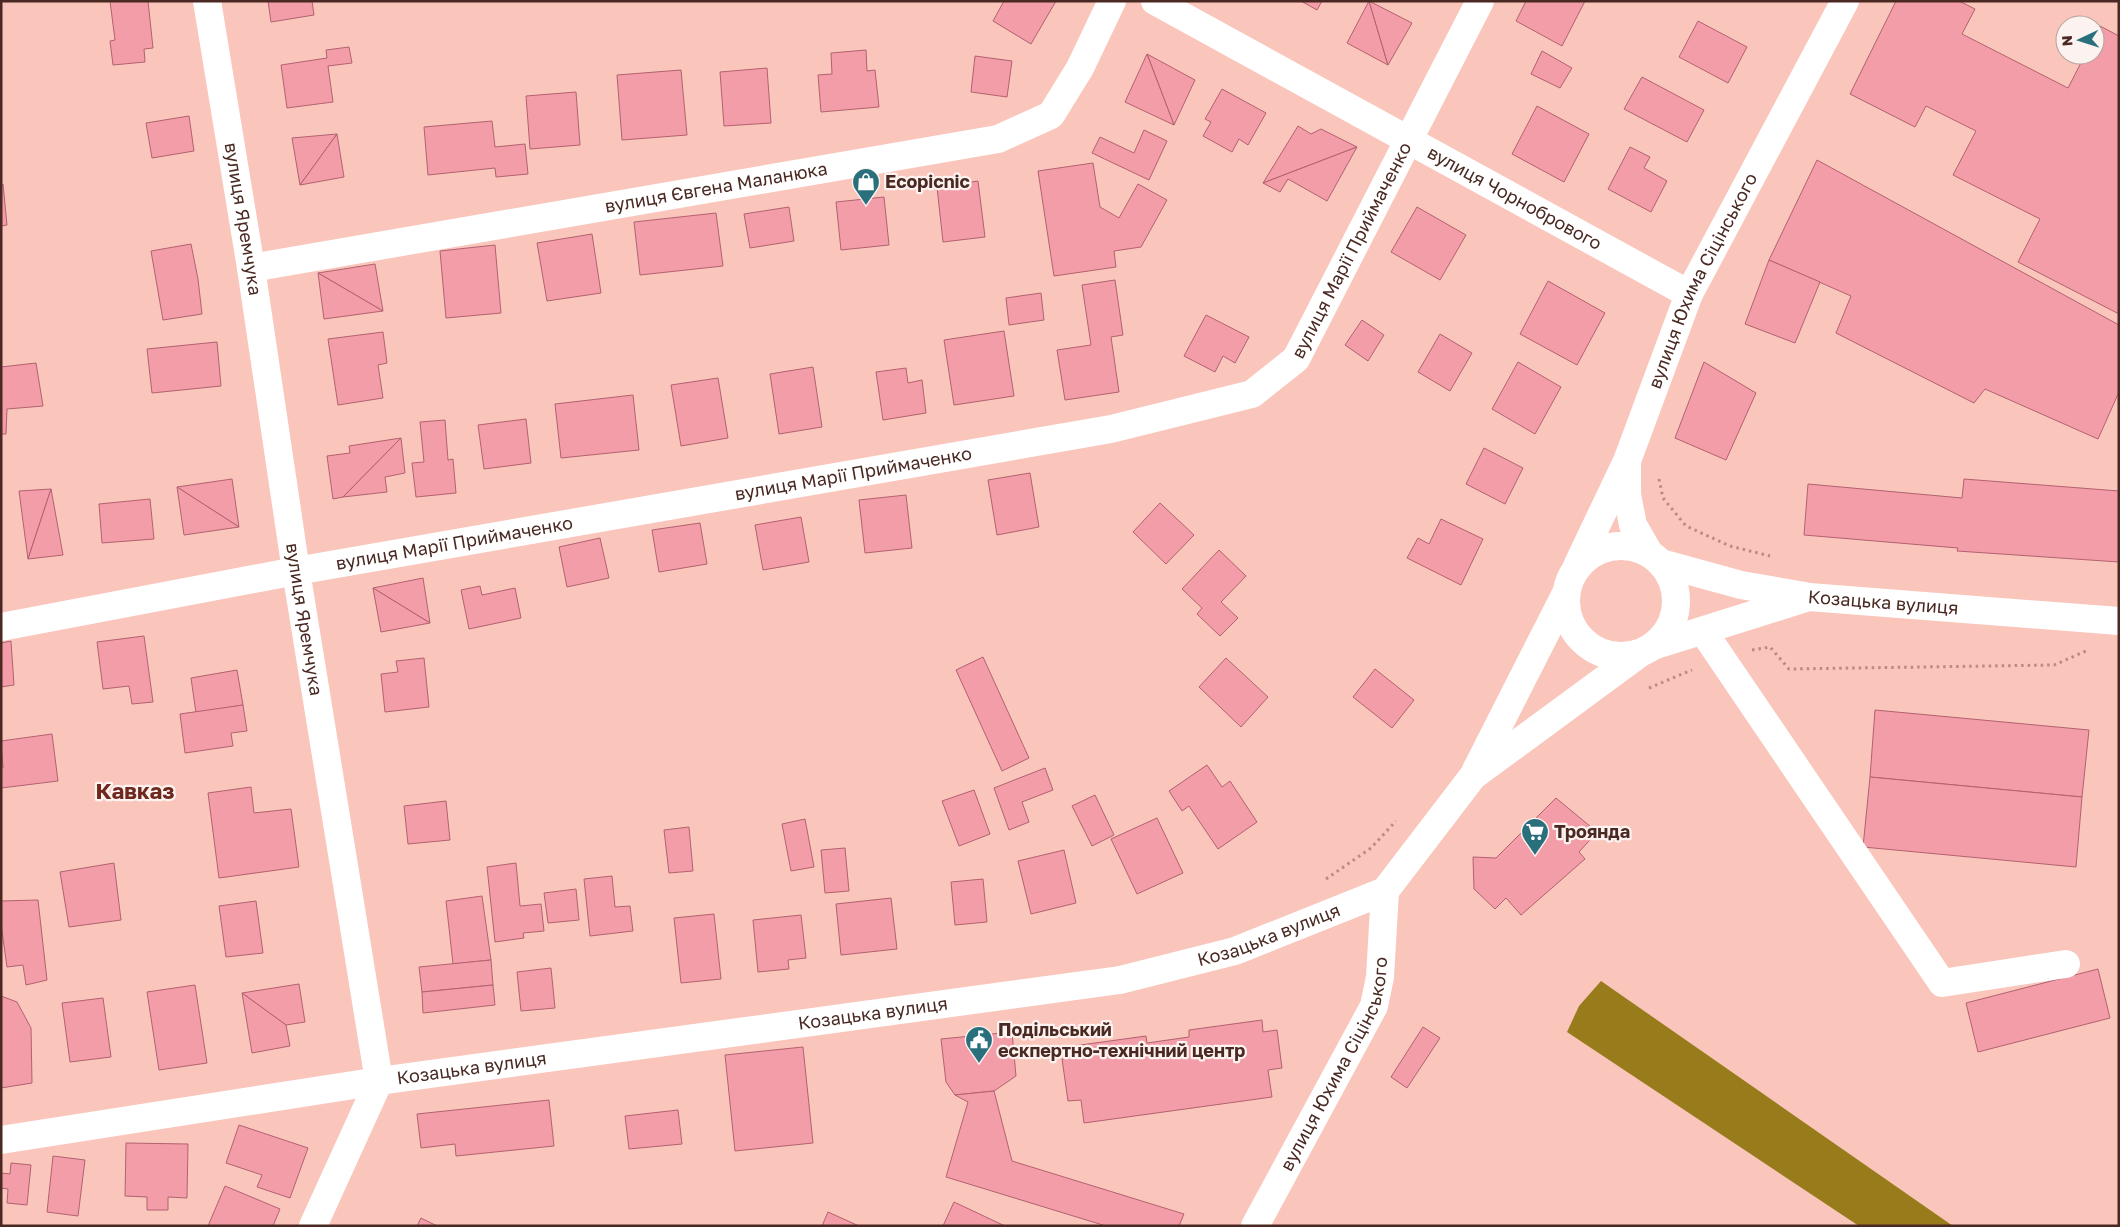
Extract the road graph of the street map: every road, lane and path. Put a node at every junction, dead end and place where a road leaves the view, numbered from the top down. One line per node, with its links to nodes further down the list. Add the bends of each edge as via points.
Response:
1 (208, 1): 7 (street, вулиця Яремчука)
2 (1112, 1): 7 (street, вулиця Євгена Маланюка, via 1080,68 1051,115 998,139)
3 (1155, 1): 6 (street, вулиця Чорнобрового)
4 (1480, 1): 6 (street, вулиця Марії Приймаченко)
5 (1845, 1): 8 (street, вулиця Юхима Сіцінського)
6 (1408, 140): 8 (street, вулиця Чорнобрового); 13 (street, вулиця Марії Приймаченко, via 1296,359 1252,394 1111,429)
7 (251, 268): 13 (street, вулиця Яремчука)
8 (1689, 294): 9 (street, вулиця Юхима Сіцінського)
9 (1627, 461): 10 (street, via 1627,495 1633,525); 11 (path, via 1660,479 1663,498 1686,526 1730,546); 12 (street, вулиця Юхима Сіцінського)
10 (1655, 558): 12 (street, via 1634,547 1610,547 1589,555); 15 (street, via 1741,585); 19 (street, via 1670,575 1676,606 1668,629)
11 (1779, 558)
12 (1577, 566): 14 (street)
13 (296, 571): 17 (street, вулиця Марії Приймаченко); 28 (street, вулиця Яремчука)
14 (1565, 596): 19 (street, via 1571,626 1593,649 1608,655 1624,656); 23 (street)
15 (1809, 597): 16 (street, Козацька вулиця); 18 (street, Козацька вулиця)
16 (2119, 621)
17 (1, 627)
18 (1703, 630): 19 (street, Козацька вулиця); 21 (street)
19 (1646, 650): 23 (street, Козацька вулиця)
20 (2089, 650): 21 (path, via 2054,664 1790,669 1770,647)
21 (1722, 658): 22 (path); 27 (street, via 1942,983)
22 (1641, 691)
23 (1473, 776): 26 (street, Козацька вулиця)
24 (1397, 820): 25 (path, via 1371,848)
25 (1322, 882)
26 (1385, 891): 28 (street, Козацька вулиця, via 1235,951 1120,980); 31 (street, вулиця Юхима Сіцінського, via 1380,977 1374,1006)
27 (2066, 964)
28 (379, 1080): 29 (street, Козацька вулиця); 30 (street)
29 (1, 1140)
30 (313, 1226)
31 (1255, 1226)

